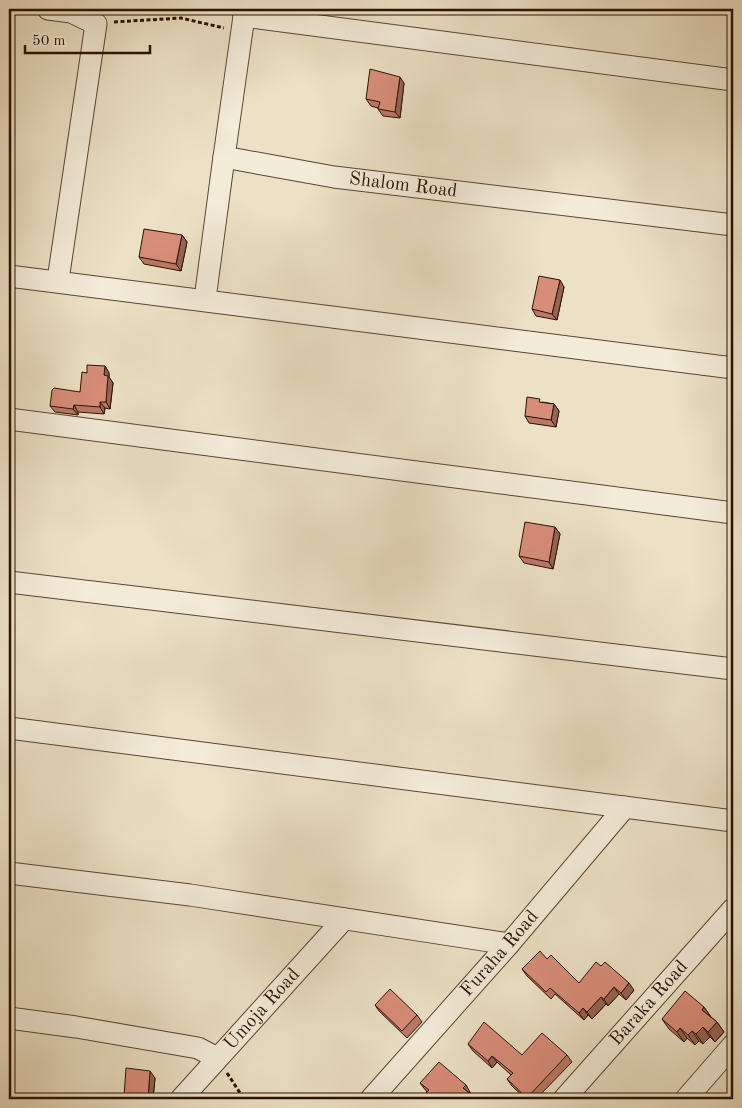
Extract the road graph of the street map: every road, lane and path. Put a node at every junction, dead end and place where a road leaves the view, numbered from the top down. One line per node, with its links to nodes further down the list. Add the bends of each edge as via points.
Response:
1 (48, 9): 3 (street, via 71,12)
2 (244, 19): 3 (path, via 181,18); 4 (street); 5 (street)
3 (96, 24): 8 (street)
4 (733, 80)
5 (224, 157): 6 (street, Shalom Road, via 334,177); 9 (street)
6 (733, 225)
7 (9, 276): 8 (street)
8 (58, 280): 9 (street)
9 (205, 299): 10 (street)
10 (733, 368)
11 (9, 419): 12 (street)
12 (733, 514)
13 (9, 582): 14 (street)
14 (733, 669)
15 (9, 728): 16 (street)
16 (626, 807): 17 (street); 21 (street, Furaha Road)
17 (733, 821)
18 (9, 873): 20 (street, via 190,895)
19 (733, 910): 28 (street, Baraka Road)
20 (344, 919): 21 (street); 24 (street, Umoja Road)
21 (509, 944): 27 (street, Furaha Road)
22 (9, 1018): 24 (street, via 198,1048)
23 (733, 1045): 29 (street)
24 (217, 1058): 25 (street, Umoja Road); 26 (path)
25 (182, 1099)
26 (244, 1099)
27 (371, 1099)
28 (564, 1099)
29 (686, 1099)

